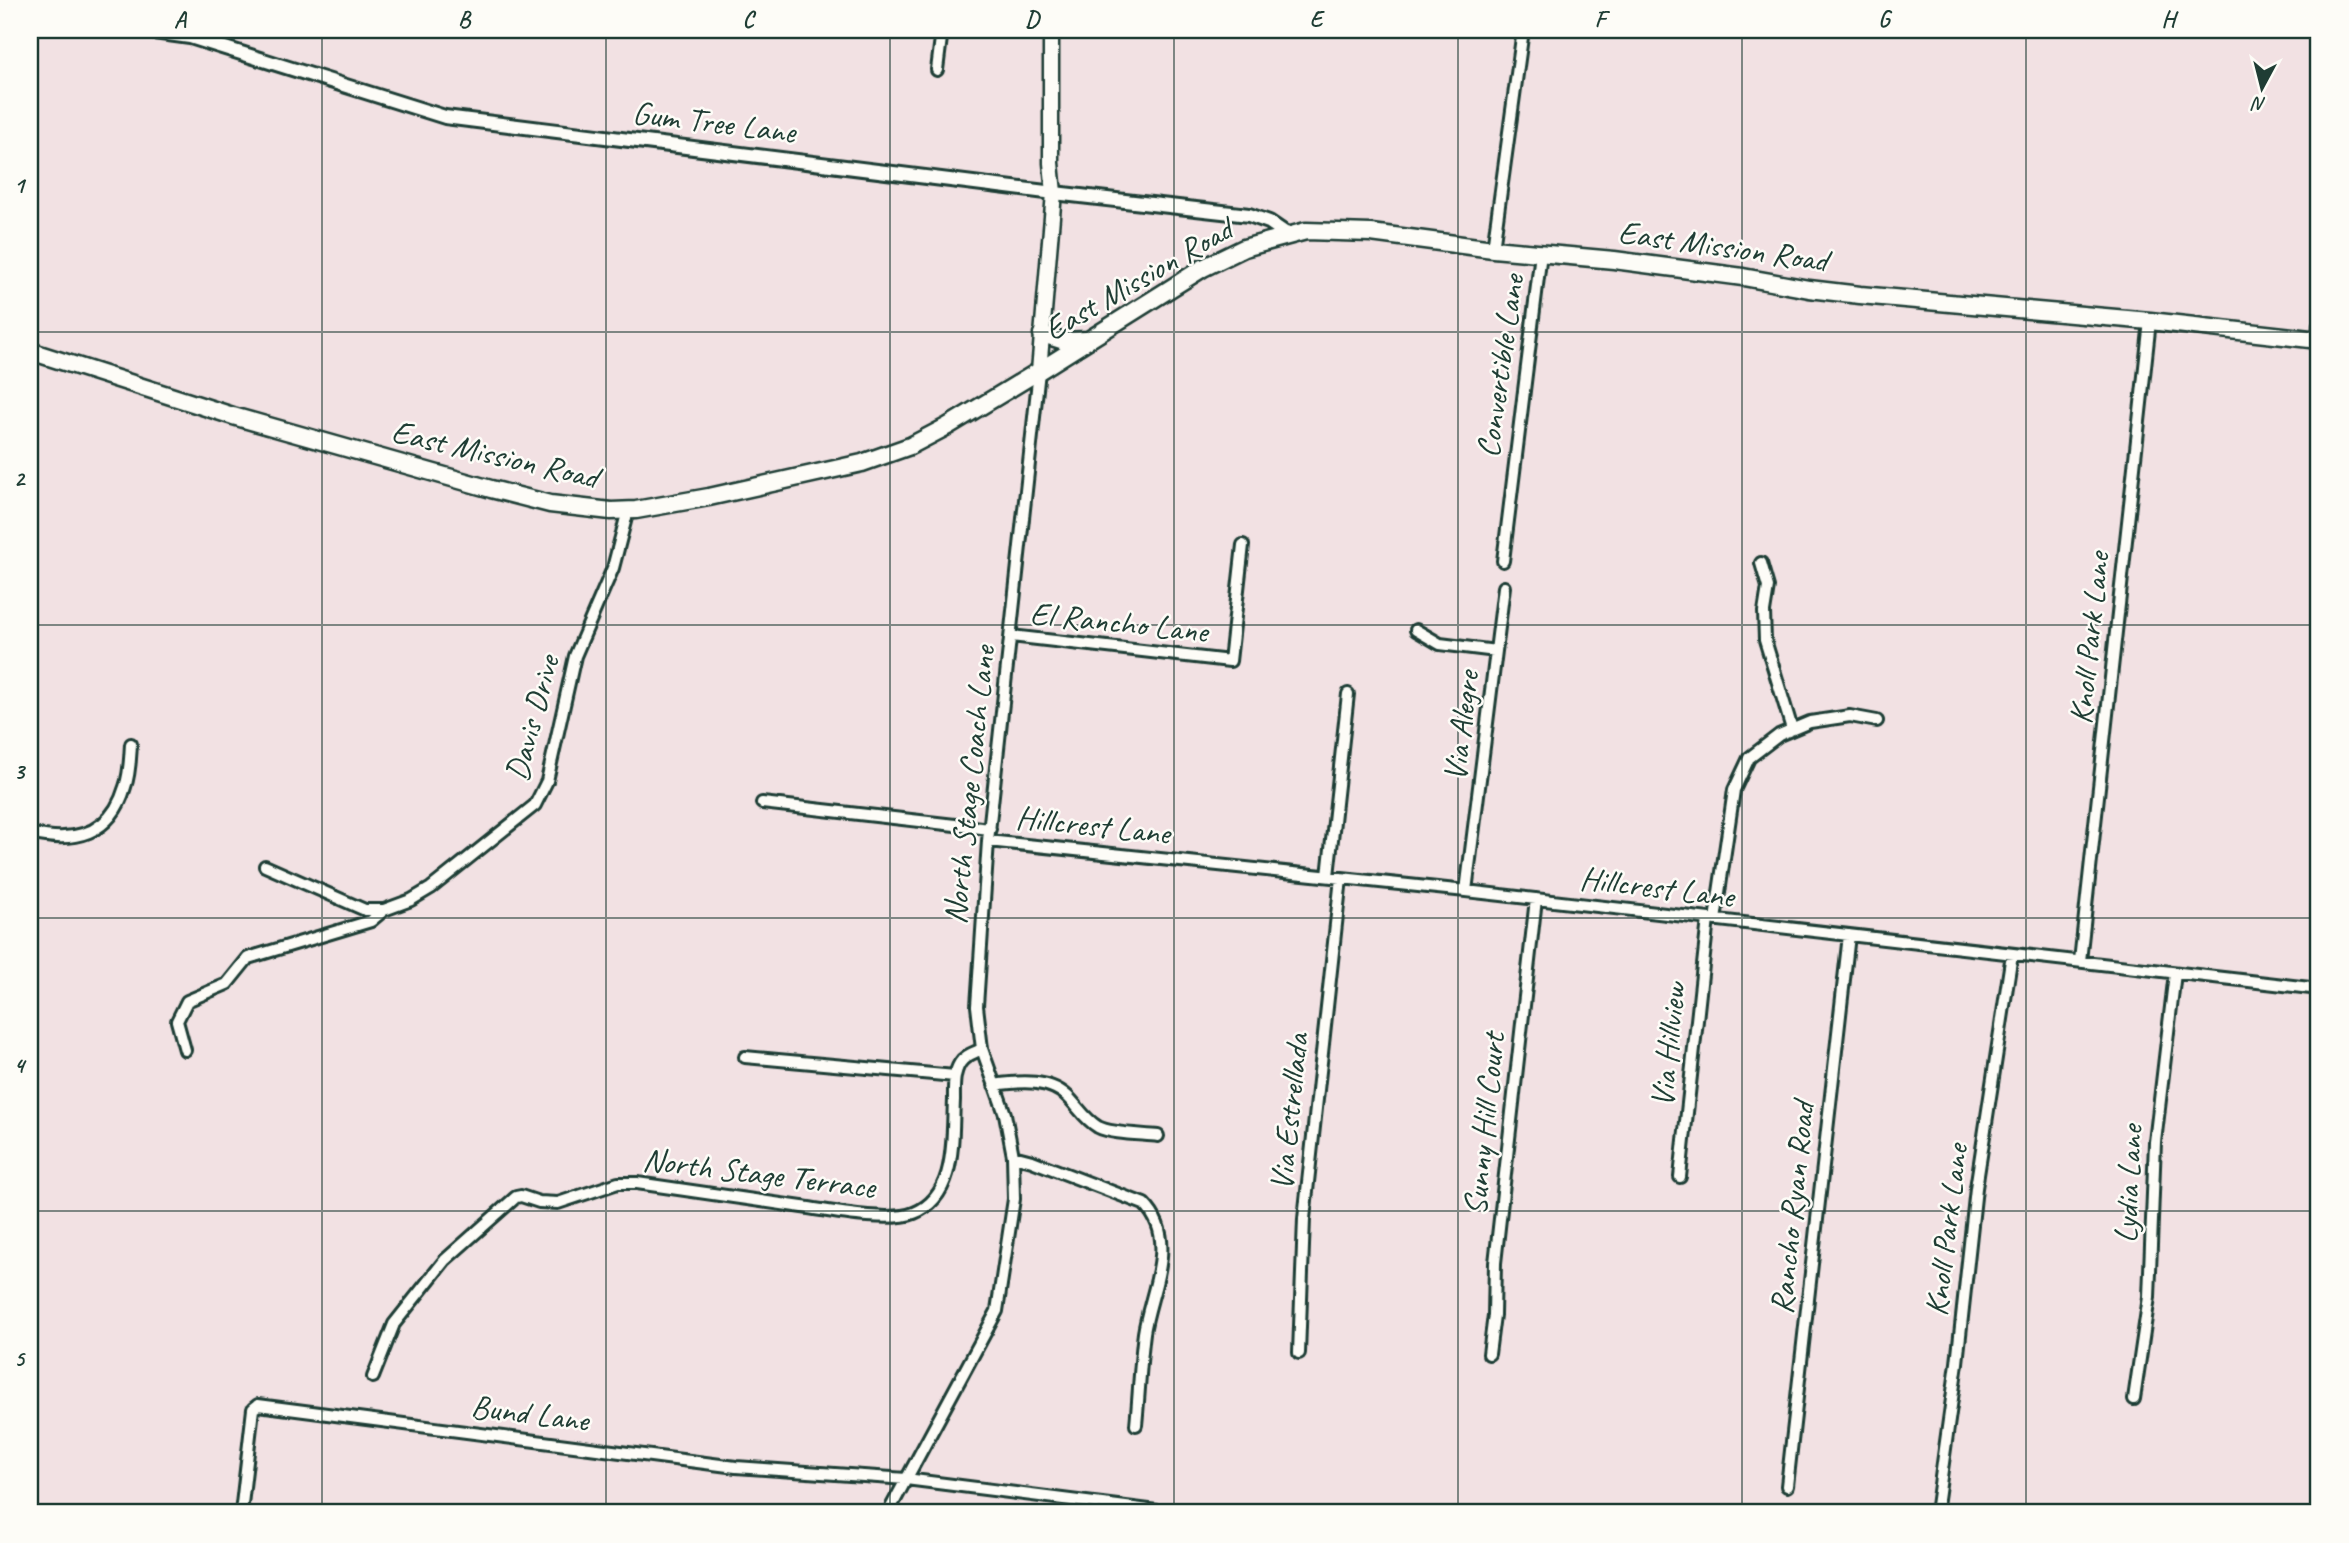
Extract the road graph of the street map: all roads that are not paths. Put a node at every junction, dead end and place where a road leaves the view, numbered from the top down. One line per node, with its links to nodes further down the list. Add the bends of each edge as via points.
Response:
1 (147, 30): 5 (street, Gum Tree Lane)
2 (942, 30): 6 (street)
3 (1051, 30): 7 (main road, North Stage Coach Lane)
4 (1523, 30): 9 (street)
5 (171, 32): 7 (street, Gum Tree Lane, via 445,117)
6 (937, 70)
7 (1054, 193): 8 (street, Gum Tree Lane, via 1249,215); 12 (main road, North Stage Coach Lane)
8 (1288, 235): 9 (main road, East Mission Road, via 1306,231 1371,233); 14 (main road, East Mission Road, via 1244,248 1203,268)
9 (1493, 249): 10 (main road, East Mission Road)
10 (1541, 253): 11 (main road, East Mission Road, via 1860,295); 19 (street, Convertible Lane)
11 (2150, 321): 13 (main road, East Mission Road); 41 (street, Knoll Park Lane)
12 (1042, 334): 14 (main road, via 1064,341); 16 (main road, North Stage Coach Lane)
13 (2319, 335)
14 (1088, 340): 16 (main road, East Mission Road)
15 (30, 351): 17 (main road, East Mission Road, via 233,416 491,489 550,504)
16 (1039, 371): 17 (main road, East Mission Road, via 948,426 862,463); 23 (street, North Stage Coach Lane)
17 (628, 510): 37 (street, Davis Drive, via 613,568 575,656 547,782 535,805 431,888)
18 (1243, 545): 23 (street, El Rancho Lane, via 1230,661)
19 (1503, 561)
20 (1761, 564): 27 (street, via 1768,587 1765,640)
21 (1504, 587): 24 (street)
22 (1416, 630): 24 (street, Via Alegre, via 1440,644)
23 (1011, 636): 31 (street, North Stage Coach Lane)
24 (1496, 651): 35 (street, Via Alegre)
25 (1348, 694): 33 (street)
26 (1877, 721): 27 (street, Via Hillview, via 1850,716)
27 (1793, 729): 38 (street, Via Hillview, via 1749,758 1734,790)
28 (131, 744): 30 (street, via 127,785 110,819 74,838)
29 (762, 803): 31 (street, Hillcrest Lane)
30 (30, 833)
31 (989, 835): 33 (street, Hillcrest Lane); 45 (street, North Stage Coach Lane, via 977,1006)
32 (265, 866): 37 (street, via 365,909)
33 (1328, 876): 34 (street, Hillcrest Lane)
34 (1340, 878): 35 (street, Hillcrest Lane); 52 (street, Via Estrellada, via 1304,1219)
35 (1466, 891): 36 (street, Hillcrest Lane)
36 (1536, 899): 38 (street, Hillcrest Lane); 53 (street, Sunny Hill Court)
37 (384, 910): 44 (street, Davis Drive, via 371,921 248,958 227,984 187,1001 177,1021)
38 (1711, 920): 39 (street, Hillcrest Lane); 51 (street, Via Hillview)
39 (1849, 935): 40 (street, Hillcrest Lane); 58 (street, Rancho Ryan Road)
40 (2012, 954): 41 (street, Hillcrest Lane); 62 (street, Knoll Park Lane, via 1976,1188)
41 (2080, 961): 42 (street, Hillcrest Lane)
42 (2175, 973): 43 (street, Hillcrest Lane); 55 (street, Lydia Lane, via 2155,1142 2149,1297)
43 (2319, 989)
44 (185, 1049)
45 (982, 1049): 47 (street, via 967,1055); 48 (street, North Stage Coach Lane)
46 (745, 1057): 47 (street)
47 (955, 1076): 54 (street, North Stage Terrace, via 947,1180 924,1208 911,1215 868,1216 637,1183 618,1183 558,1203 516,1197 445,1260 419,1292 394,1324)
48 (994, 1085): 49 (street, via 1058,1088 1085,1119 1101,1129); 50 (street, North Stage Coach Lane)
49 (1158, 1136)
50 (1013, 1156): 56 (street, via 1144,1204 1154,1214 1162,1240 1161,1262 1145,1331); 57 (street, North Stage Coach Lane, via 1014,1199 997,1311)
51 (1680, 1177)
52 (1299, 1353)
53 (1489, 1354)
54 (373, 1377)
55 (2134, 1399)
56 (1136, 1425)
57 (905, 1479): 59 (street, Bund Lane, via 736,1467 258,1405 253,1409); 60 (street, North Stage Coach Lane); 61 (street)
58 (1787, 1486)
59 (241, 1513)
60 (888, 1513)
61 (1173, 1513)
62 (1936, 1513)

